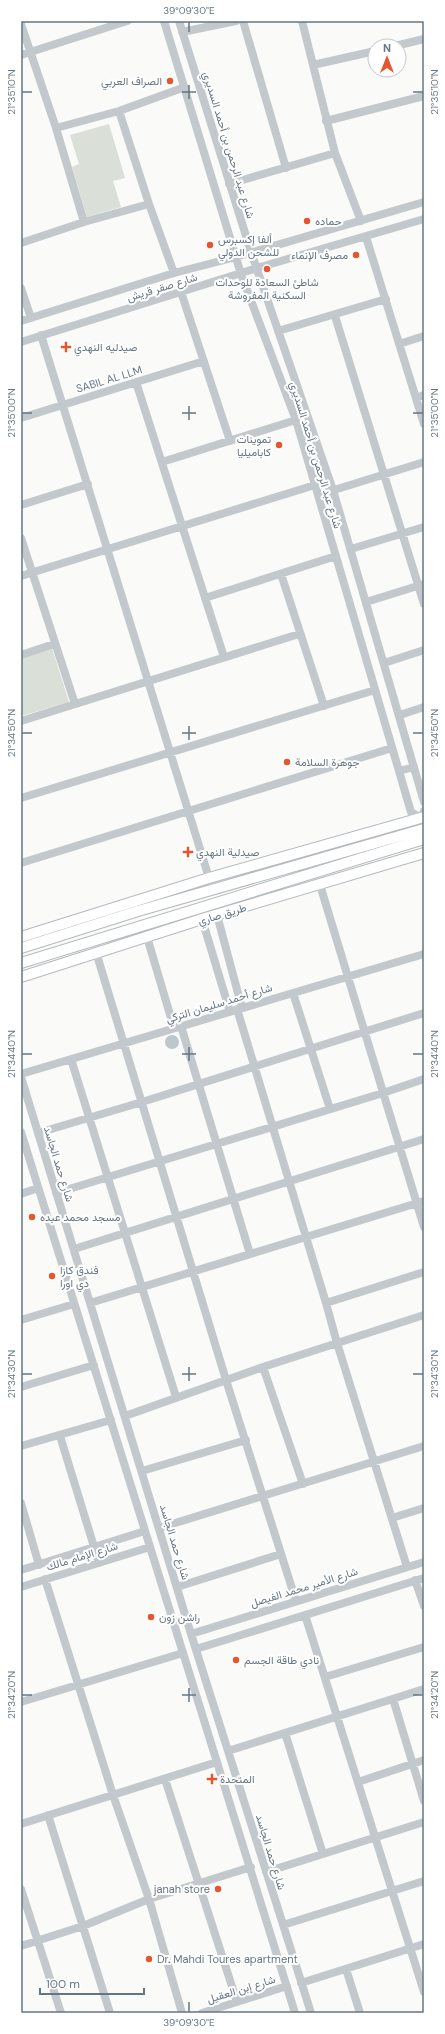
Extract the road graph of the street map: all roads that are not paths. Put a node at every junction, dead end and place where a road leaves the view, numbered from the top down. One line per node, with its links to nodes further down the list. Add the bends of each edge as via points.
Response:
1 (126, 21): 11 (street)
2 (164, 21): 15 (street, شارع عبد الرحمن بن أحمد السديري)
3 (179, 21): 8 (street, شارع عبد الرحمن بن أحمد السديري)
4 (236, 21): 8 (street)
5 (243, 21): 21 (street)
6 (302, 21): 14 (street)
7 (21, 24): 11 (street)
8 (182, 32): 22 (street, شارع عبد الرحمن بن أحمد السديري)
9 (424, 39): 10 (street)
10 (407, 43)
11 (30, 52): 13 (street); 19 (street)
12 (367, 53): 14 (street)
13 (21, 55)
14 (313, 65): 18 (street)
15 (185, 87): 17 (street); 31 (street, شارع عبد الرحمن بن أحمد السديري)
16 (424, 96): 18 (street)
17 (119, 111): 19 (street); 24 (street)
18 (326, 121): 20 (street)
19 (56, 128): 25 (street)
20 (335, 153): 21 (street); 26 (street)
21 (286, 168): 22 (street)
22 (229, 184): 30 (street, شارع عبد الرحمن بن أحمد السديري)
23 (424, 202): 26 (street, شارع صقر قريش)
24 (149, 204): 25 (street); 33 (street)
25 (84, 222): 29 (street)
26 (361, 222): 30 (street, شارع صقر قريش)
27 (423, 222): 28 (street, شارع صقر قريش)
28 (366, 237): 32 (street, شارع صقر قريش); 37 (street)
29 (21, 243)
30 (251, 252): 31 (street, شارع صقر قريش); 32 (street, شارع عبد الرحمن بن أحمد السديري)
31 (236, 257): 33 (street, شارع صقر قريش); 34 (street, شارع عبد الرحمن بن أحمد السديري)
32 (257, 268): 34 (street, شارع صقر قريش); 41 (street, شارع عبد الرحمن بن أحمد السديري)
33 (174, 273): 39 (street, شارع صقر قريش)
34 (241, 274): 36 (street, شارع صقر قريش); 51 (street, شارع عبد الرحمن بن أحمد السديري)
35 (21, 288): 39 (street)
36 (181, 292): 42 (street, شارع صقر قريش); 46 (street)
37 (386, 299): 38 (street); 45 (street)
38 (335, 316): 41 (street); 56 (street)
39 (31, 318): 40 (street, شارع صقر قريش)
40 (21, 321)
41 (278, 331): 59 (street, شارع عبد الرحمن بن أحمد السديري)
42 (41, 335): 44 (street, شارع صقر قريش); 49 (street)
43 (424, 336): 45 (street)
44 (21, 342)
45 (399, 344): 48 (street)
46 (204, 361): 47 (street, SABIL AL LLM); 53 (street)
47 (136, 382): 49 (street, SABIL AL LLM); 54 (street)
48 (420, 397): 52 (street)
49 (63, 405): 50 (street, SABIL AL LLM); 57 (street)
50 (21, 418)
51 (296, 420): 53 (street); 58 (street, شارع عبد الرحمن بن أحمد السديري)
52 (424, 424)
53 (230, 441): 54 (street)
54 (162, 462): 62 (street)
55 (424, 462): 56 (street)
56 (385, 474): 59 (street); 64 (street)
57 (88, 484): 61 (street); 66 (street)
58 (315, 485): 60 (street, شارع عبد الرحمن بن أحمد السديري); 62 (street)
59 (333, 490): 60 (street); 67 (street, شارع عبد الرحمن بن أحمد السديري)
60 (318, 495): 68 (street, شارع عبد الرحمن بن أحمد السديري)
61 (21, 505)
62 (182, 526): 66 (street); 73 (street)
63 (424, 527): 64 (street)
64 (403, 533): 67 (street); 72 (street)
65 (21, 538): 69 (street)
66 (108, 549): 69 (street); 82 (street)
67 (351, 549): 74 (street, شارع عبد الرحمن بن أحمد السديري)
68 (336, 556): 70 (street); 83 (street, شارع عبد الرحمن بن أحمد السديري)
69 (32, 572): 71 (street); 77 (street)
70 (281, 574): 73 (street); 76 (street)
71 (21, 576)
72 (421, 585): 74 (street); 75 (street)
73 (205, 598): 80 (street)
74 (366, 602): 81 (street, شارع عبد الرحمن بن أحمد السديري)
75 (424, 604)
76 (299, 634): 80 (street); 85 (street)
77 (54, 644): 79 (street); 84 (street)
78 (424, 650): 81 (street)
79 (21, 655)
80 (224, 657): 82 (street)
81 (384, 663): 87 (street, شارع عبد الرحمن بن أحمد السديري)
82 (148, 680): 84 (street); 90 (street)
83 (375, 690): 85 (street); 89 (street, شارع عبد الرحمن بن أحمد السديري)
84 (75, 704): 88 (street)
85 (324, 706): 90 (street)
86 (424, 707): 87 (street)
87 (400, 715): 91 (street, شارع عبد الرحمن بن أحمد السديري)
88 (21, 721)
89 (392, 748): 92 (street, شارع عبد الرحمن بن أحمد السديري); 95 (street)
90 (170, 753): 93 (street); 95 (street)
91 (414, 767): 92 (street); 94 (street, شارع عبد الرحمن بن أحمد السديري)
92 (399, 771): 96 (street, شارع عبد الرحمن بن أحمد السديري, via 411,812)
93 (21, 798)
94 (424, 802)
95 (188, 811): 100 (street); 101 (street)
96 (423, 815): 101 (main road)
97 (424, 829): 104 (main road)
98 (424, 839): 112 (main road, طريق صاري)
99 (424, 853): 102 (main road, طريق صاري)
100 (21, 863)
101 (209, 878): 103 (main road)
102 (320, 885): 105 (main road, طريق صاري); 114 (street)
103 (170, 890): 104 (main road); 107 (main road)
104 (138, 911): 109 (main road)
105 (217, 915): 106 (main road, طريق صاري); 116 (street)
106 (202, 919): 108 (main road, طريق صاري); 116 (street)
107 (21, 937)
108 (147, 937): 110 (main road, طريق صاري); 118 (street)
109 (21, 948)
110 (96, 952): 113 (main road, طريق صاري); 120 (street)
111 (424, 954): 114 (street, شارع أحمد سليمان التركي)
112 (21, 963)
113 (21, 977)
114 (347, 977): 115 (street, شارع أحمد سليمان التركي); 119 (street)
115 (294, 992): 116 (street, شارع أحمد سليمان التركي); 121 (street)
116 (236, 1010): 118 (street, شارع أحمد سليمان التركي); 123 (street)
117 (424, 1013): 119 (street)
118 (178, 1027): 120 (street, شارع أحمد سليمان التركي); 127 (street)
119 (364, 1032): 121 (street); 128 (street)
120 (124, 1043): 122 (street, شارع أحمد سليمان التركي); 129 (street)
121 (311, 1049): 123 (street); 130 (street)
122 (71, 1059): 124 (street, شارع أحمد سليمان التركي); 131 (street)
123 (254, 1066): 127 (street); 132 (street)
124 (21, 1074)
125 (21, 1077): 134 (street, شارع حمد الجاسد)
126 (424, 1079): 128 (street)
127 (199, 1083): 129 (street); 136 (street)
128 (383, 1093): 130 (street); 137 (street)
129 (142, 1102): 131 (street); 138 (street)
130 (330, 1109): 132 (street)
131 (89, 1118): 134 (street); 139 (street)
132 (273, 1127): 136 (street); 140 (street)
133 (21, 1132): 141 (street)
134 (38, 1133): 142 (street, شارع حمد الجاسد)
135 (424, 1139): 137 (street)
136 (217, 1144): 138 (street); 144 (street)
137 (400, 1148): 140 (street); 145 (street)
138 (160, 1161): 139 (street); 146 (street)
139 (106, 1177): 142 (street); 148 (street)
140 (290, 1182): 144 (street); 149 (street)
141 (38, 1188): 143 (street); 157 (street)
142 (56, 1193): 150 (street, شارع حمد الجاسد)
143 (21, 1194)
144 (233, 1199): 146 (street); 151 (street)
145 (420, 1202): 147 (street); 149 (street)
146 (177, 1217): 148 (street); 152 (street)
147 (424, 1227)
148 (124, 1233): 150 (street); 154 (street)
149 (306, 1237): 151 (street); 156 (street)
150 (74, 1249): 155 (street, شارع حمد الجاسد)
151 (250, 1254): 152 (street)
152 (194, 1271): 154 (street); 163 (street)
153 (424, 1272): 156 (street)
154 (141, 1287): 155 (street); 165 (street)
155 (90, 1303): 166 (street, شارع حمد الجاسد)
156 (326, 1303): 160 (street)
157 (74, 1304): 159 (street); 161 (street)
158 (424, 1315): 160 (street)
159 (21, 1320)
160 (337, 1343): 162 (street); 172 (street)
161 (94, 1365): 164 (street); 167 (street)
162 (263, 1367): 163 (street); 174 (street)
163 (226, 1380): 165 (street); 169 (street)
164 (21, 1387)
165 (176, 1397): 166 (street)
166 (125, 1416): 173 (street, شارع حمد الجاسد)
167 (111, 1420): 168 (street); 180 (street)
168 (60, 1436): 170 (street); 181 (street)
169 (246, 1440): 173 (street); 175 (street)
170 (21, 1446)
171 (424, 1446): 172 (street)
172 (375, 1462): 174 (street); 178 (street)
173 (142, 1471): 179 (street, شارع حمد الجاسد)
174 (303, 1484): 175 (street)
175 (263, 1496): 179 (street); 183 (street)
176 (21, 1503): 186 (street)
177 (424, 1508): 178 (street)
178 (392, 1518): 187 (street)
179 (159, 1528): 193 (street, شارع حمد الجاسد)
180 (145, 1531): 181 (street, شارع الإمام مالك); 182 (street)
181 (95, 1547): 185 (street); 186 (street, شارع الإمام مالك)
182 (150, 1547): 185 (street, شارع الإمام مالك); 200 (street)
183 (281, 1554): 193 (street); 194 (street)
184 (424, 1562): 187 (street, شارع الأمير محمد الفيصل)
185 (99, 1563): 190 (street, شارع الإمام مالك)
186 (39, 1565): 188 (street, شارع الإمام مالك)
187 (407, 1567): 194 (street, شارع الأمير محمد الفيصل)
188 (21, 1570)
189 (424, 1578): 191 (street)
190 (45, 1579): 192 (street, شارع الإمام مالك); 202 (street)
191 (415, 1580): 195 (street); 196 (street)
192 (21, 1587)
193 (177, 1587): 197 (street, شارع حمد الجاسد)
194 (296, 1602): 197 (street, شارع الأمير محمد الفيصل)
195 (424, 1606)
196 (305, 1615): 199 (street); 201 (street)
197 (192, 1634): 199 (street, شارع حمد الجاسد)
198 (424, 1647): 201 (street)
199 (196, 1649): 208 (street, شارع حمد الجاسد)
200 (183, 1653): 202 (street); 210 (street)
201 (325, 1677): 206 (street)
202 (79, 1685): 205 (street); 214 (street)
203 (424, 1690): 204 (street)
204 (393, 1699): 206 (street); 211 (street)
205 (21, 1702)
206 (337, 1717): 207 (street); 213 (street)
207 (285, 1733): 208 (street); 220 (street)
208 (228, 1751): 222 (street, شارع حمد الجاسد)
209 (424, 1760): 211 (street)
210 (217, 1762): 212 (street); 221 (street)
211 (413, 1764): 213 (street); 215 (street)
212 (165, 1779): 214 (street); 224 (street)
213 (358, 1782): 219 (street)
214 (113, 1795): 216 (street); 227 (street)
215 (424, 1801)
216 (48, 1816): 218 (street); 229 (street)
217 (424, 1822): 219 (street)
218 (21, 1824)
219 (375, 1838): 220 (street); 226 (street)
220 (323, 1854): 222 (street)
221 (251, 1867): 224 (street); 236 (street)
222 (266, 1872): 228 (street, شارع حمد الجاسد)
223 (424, 1881): 226 (street)
224 (199, 1882): 227 (street); 238 (street)
225 (21, 1889): 230 (street)
226 (392, 1891): 228 (street); 233 (street)
227 (149, 1899): 229 (street); 241 (street)
228 (283, 1925): 235 (street, شارع حمد الجاسد)
229 (83, 1926): 230 (street); 240 (street)
230 (38, 1941): 232 (street); 239 (street)
231 (424, 1944): 233 (street)
232 (21, 1946)
233 (410, 1948): 234 (street); 237 (street)
234 (346, 1969): 235 (street); 245 (street)
235 (301, 1983): 244 (street, شارع حمد الجاسد)
236 (287, 1986): 238 (street, شارع إبن العقيل); 243 (street)
237 (424, 1992)
238 (237, 2002): 242 (street, شارع إبن العقيل)
239 (61, 2013)
240 (110, 2013)
241 (182, 2013)
242 (202, 2013)
243 (296, 2013)
244 (311, 2013)
245 (360, 2013)

